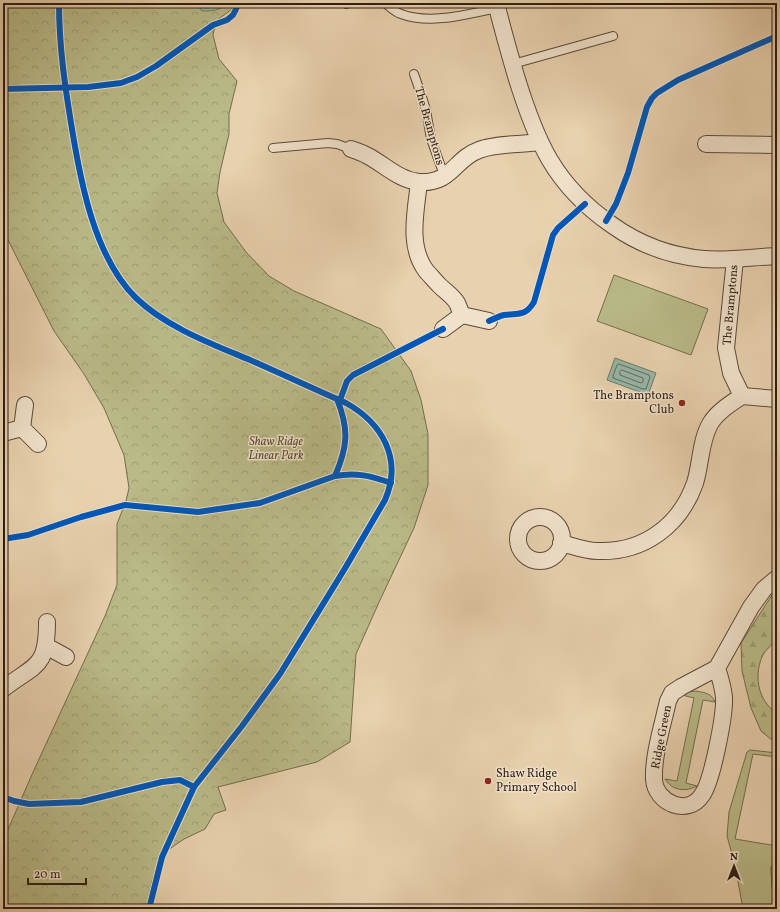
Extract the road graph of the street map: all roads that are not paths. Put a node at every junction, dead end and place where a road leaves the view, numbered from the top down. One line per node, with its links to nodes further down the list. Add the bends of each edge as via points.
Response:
1 (386, 3): 2 (lane, via 400,14 440,18)
2 (497, 6): 4 (street, The Bramptons)
3 (613, 36): 4 (lane)
4 (513, 64): 6 (street, The Bramptons)
5 (414, 74): 11 (lane, The Bramptons)
6 (539, 142): 11 (street, The Bramptons, via 479,150 467,157); 14 (street, The Bramptons, via 569,188 585,204 628,236 647,246 667,252 705,259)
7 (706, 144): 8 (street)
8 (777, 145)
9 (273, 148): 10 (lane, The Bramptons, via 328,143)
10 (351, 149): 12 (street, The Bramptons, via 366,155 393,173)
11 (444, 178): 12 (street, The Bramptons)
12 (419, 182): 15 (street, via 415,247 426,270 457,303)
13 (777, 256): 14 (street, The Bramptons)
14 (735, 258): 18 (street, The Bramptons, via 726,348 731,373)
15 (462, 315): 16 (street); 17 (street)
16 (489, 321)
17 (443, 329)
18 (742, 396): 19 (street); 24 (street, via 724,408 711,422 704,440 700,467 685,504 670,524 653,538 633,547 613,551 596,551)
19 (777, 399)
20 (25, 405): 21 (street)
21 (22, 428): 22 (street); 23 (street)
22 (3, 433)
23 (38, 444)
24 (561, 543)
25 (777, 578): 29 (street, via 751,607)
26 (47, 622): 27 (street)
27 (46, 646): 28 (street); 30 (street, via 35,667)
28 (66, 657)
29 (717, 668): 29 (street, Ridge Green, via 724,697 722,718 707,785 702,796 693,804 682,806 669,803 659,795 654,781 654,765 668,701 676,690)
30 (3, 689)

